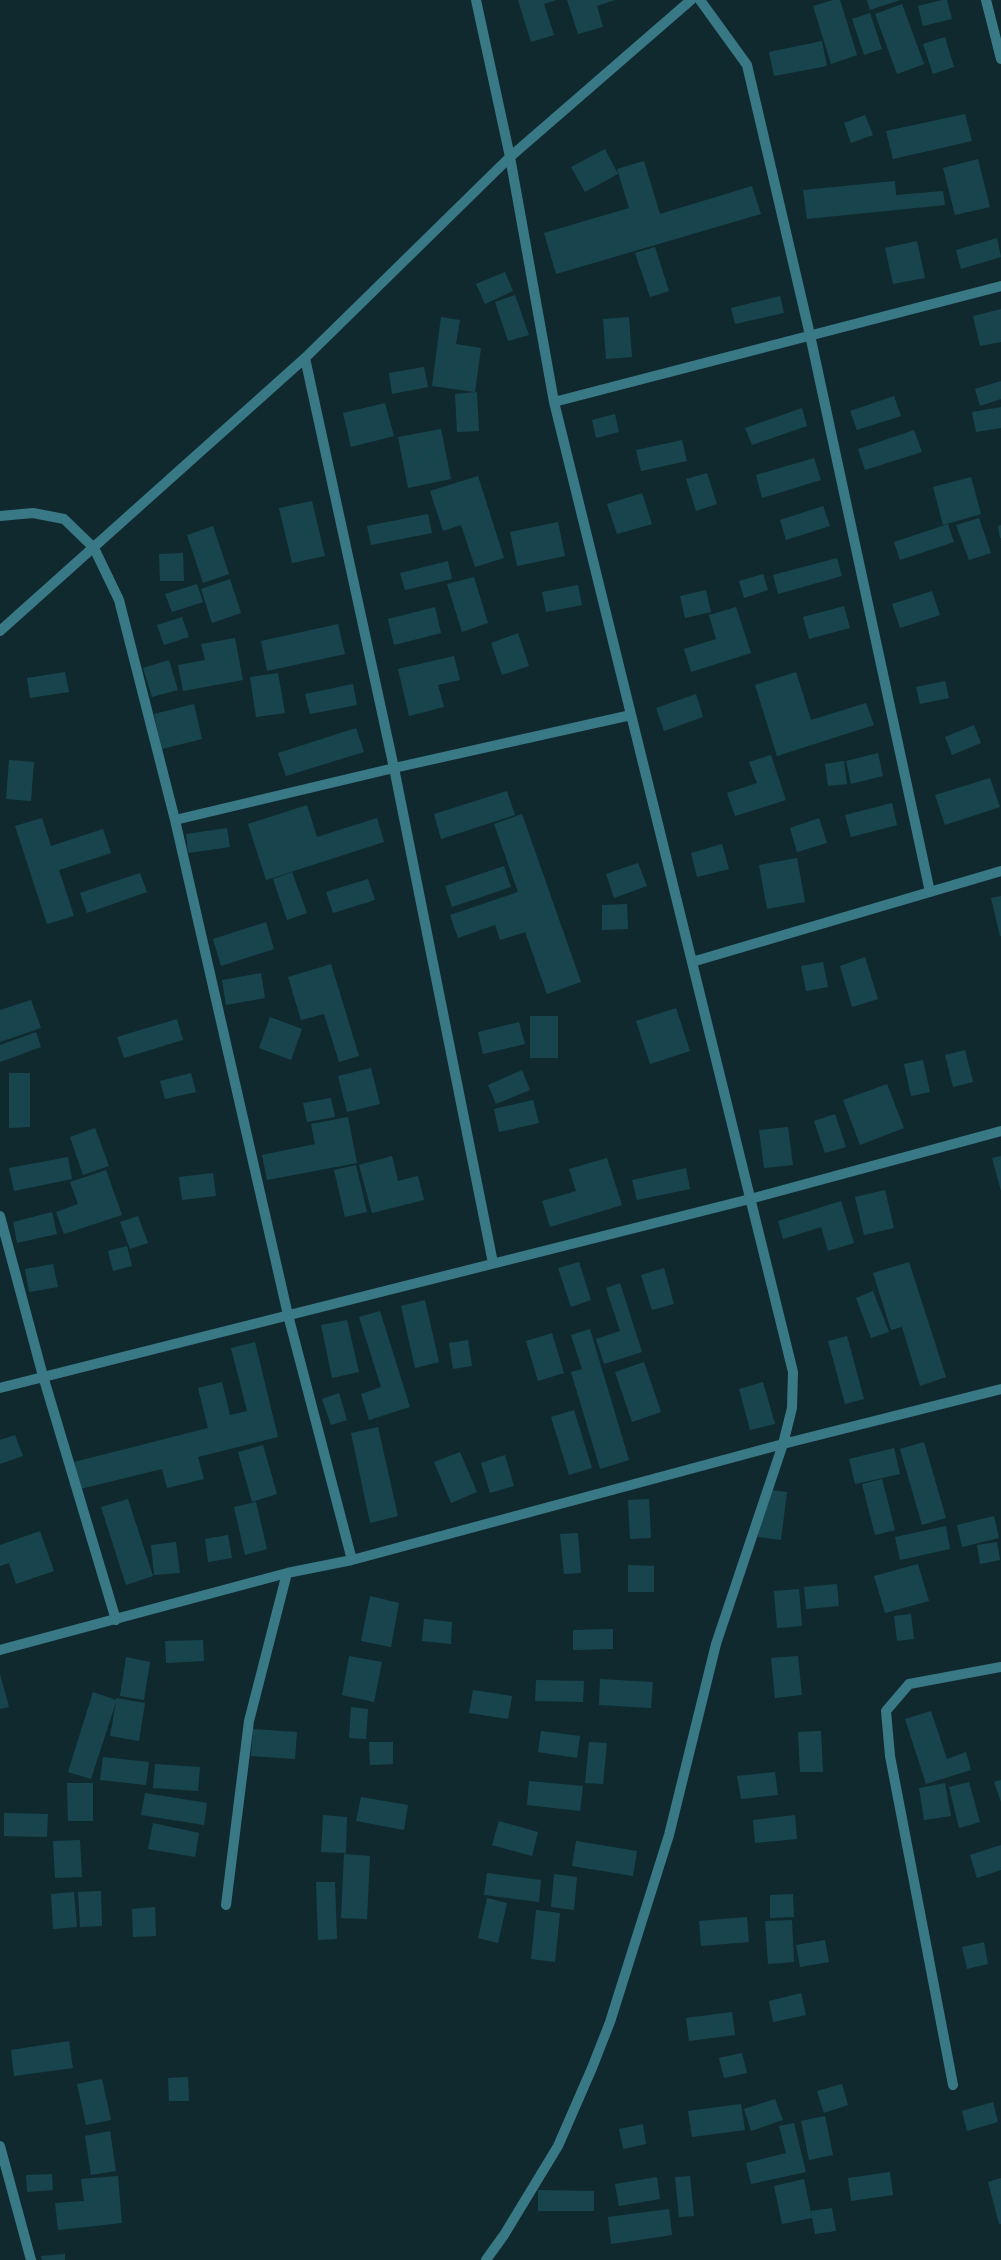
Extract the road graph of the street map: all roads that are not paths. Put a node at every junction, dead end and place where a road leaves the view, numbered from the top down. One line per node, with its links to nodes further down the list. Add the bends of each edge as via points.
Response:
1 (476, 0): 6 (street)
2 (691, 0): 6 (street)
3 (700, 0): 8 (street, via 748,65)
4 (986, 0): 5 (street)
5 (1001, 59)
6 (510, 157): 9 (street); 10 (street)
7 (1001, 286): 8 (street)
8 (810, 335): 10 (street); 18 (street)
9 (305, 358): 12 (street); 15 (street)
10 (554, 402): 14 (street)
11 (0, 516): 12 (street, via 33,513 64,518)
12 (94, 548): 13 (street); 16 (street, via 119,600)
13 (0, 632)
14 (631, 715): 15 (street); 19 (street)
15 (394, 768): 16 (street); 23 (street)
16 (176, 820): 24 (street)
17 (1001, 871): 18 (street)
18 (930, 892): 19 (street)
19 (692, 962): 21 (street)
20 (1001, 1131): 21 (street)
21 (750, 1199): 23 (street); 28 (street, via 793,1372 792,1408)
22 (0, 1216): 25 (street)
23 (493, 1263): 24 (street)
24 (288, 1315): 25 (street); 29 (street)
25 (43, 1376): 26 (street); 31 (street)
26 (0, 1388)
27 (1001, 1389): 28 (street)
28 (783, 1444): 29 (street); 38 (street, via 716,1644 669,1835 610,2022 558,2146)
29 (352, 1560): 30 (street)
30 (287, 1573): 31 (street); 34 (street, via 249,1721)
31 (116, 1620): 32 (street)
32 (0, 1650)
33 (1001, 1667): 35 (street, via 909,1684 886,1711 890,1756)
34 (226, 1905)
35 (953, 2085)
36 (0, 2146): 37 (street)
37 (31, 2260)
38 (486, 2260)

